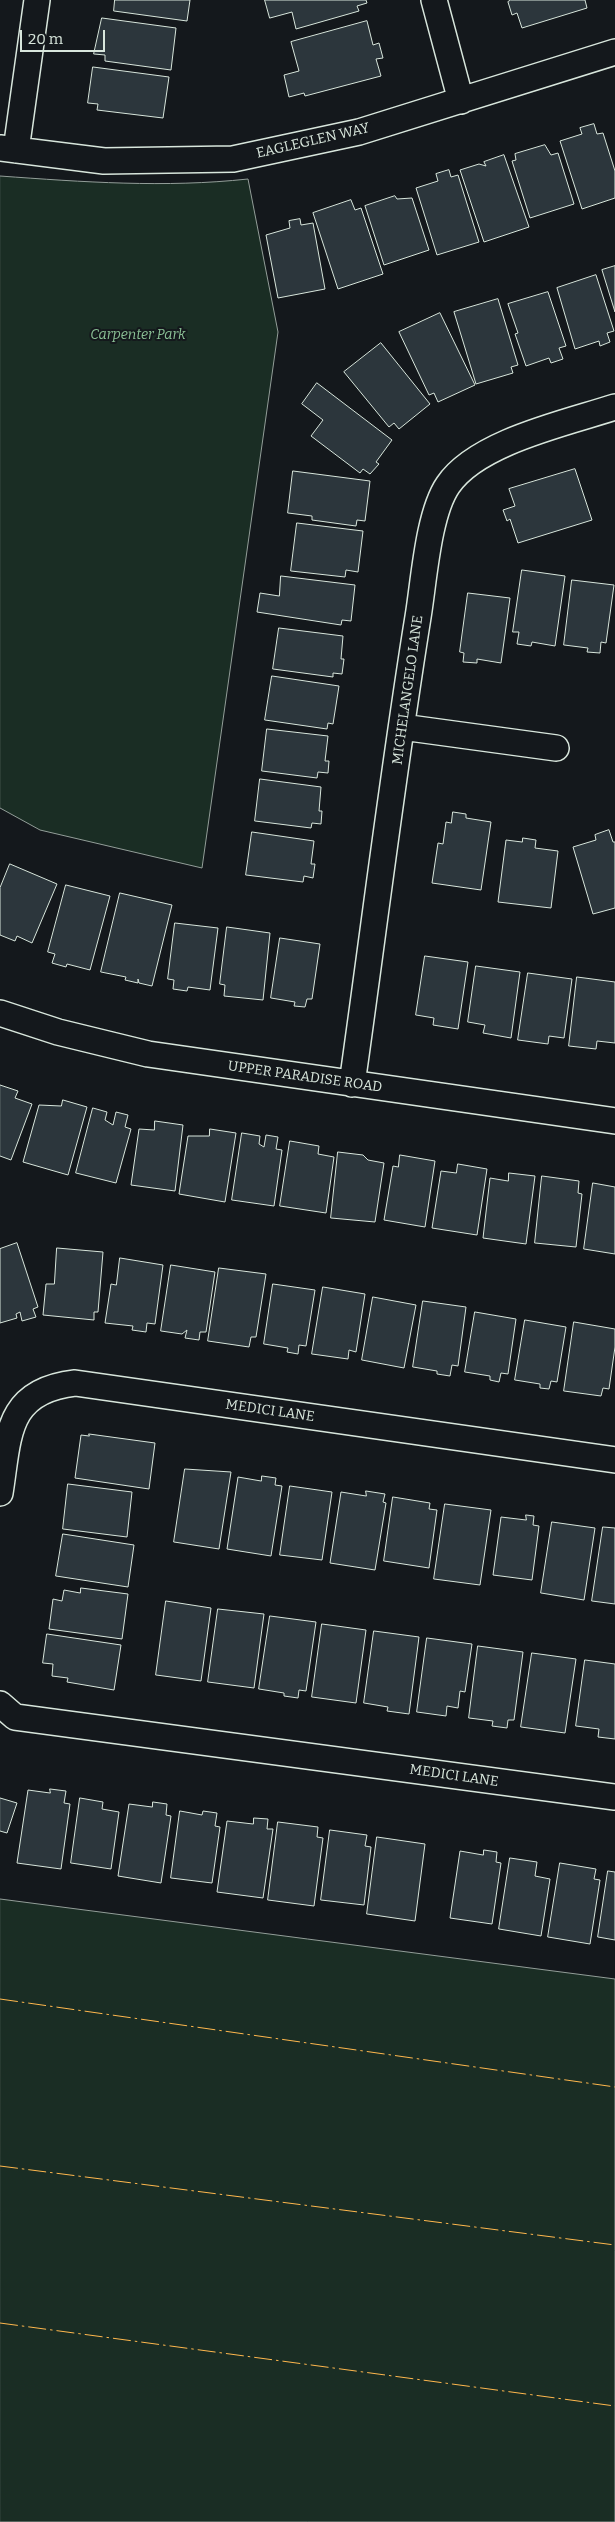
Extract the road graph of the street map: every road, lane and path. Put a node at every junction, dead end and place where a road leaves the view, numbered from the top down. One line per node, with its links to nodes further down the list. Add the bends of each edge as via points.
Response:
1 (37, 0): 5 (street)
2 (434, 0): 4 (street)
3 (615, 52): 4 (street, EAGLEGLEN WAY)
4 (461, 101): 5 (street, EAGLEGLEN WAY, via 359,132 233,159 104,161)
5 (8, 149)
6 (615, 407): 7 (street, MICHELANGELO LANE, via 496,447 469,462 447,486 435,514)
7 (402, 726): 8 (street); 10 (street, MICHELANGELO LANE)
8 (556, 748)
9 (0, 1013): 10 (street, UPPER PARADISE ROAD, via 58,1032 148,1054)
10 (352, 1084): 11 (street, UPPER PARADISE ROAD)
11 (615, 1121)
12 (615, 1460): 13 (street, MEDICI LANE, via 75,1384 55,1386 36,1394 22,1407 11,1424)
13 (0, 1494)
14 (0, 1704): 15 (street, MEDICI LANE, via 15,1717)
15 (615, 1797)

